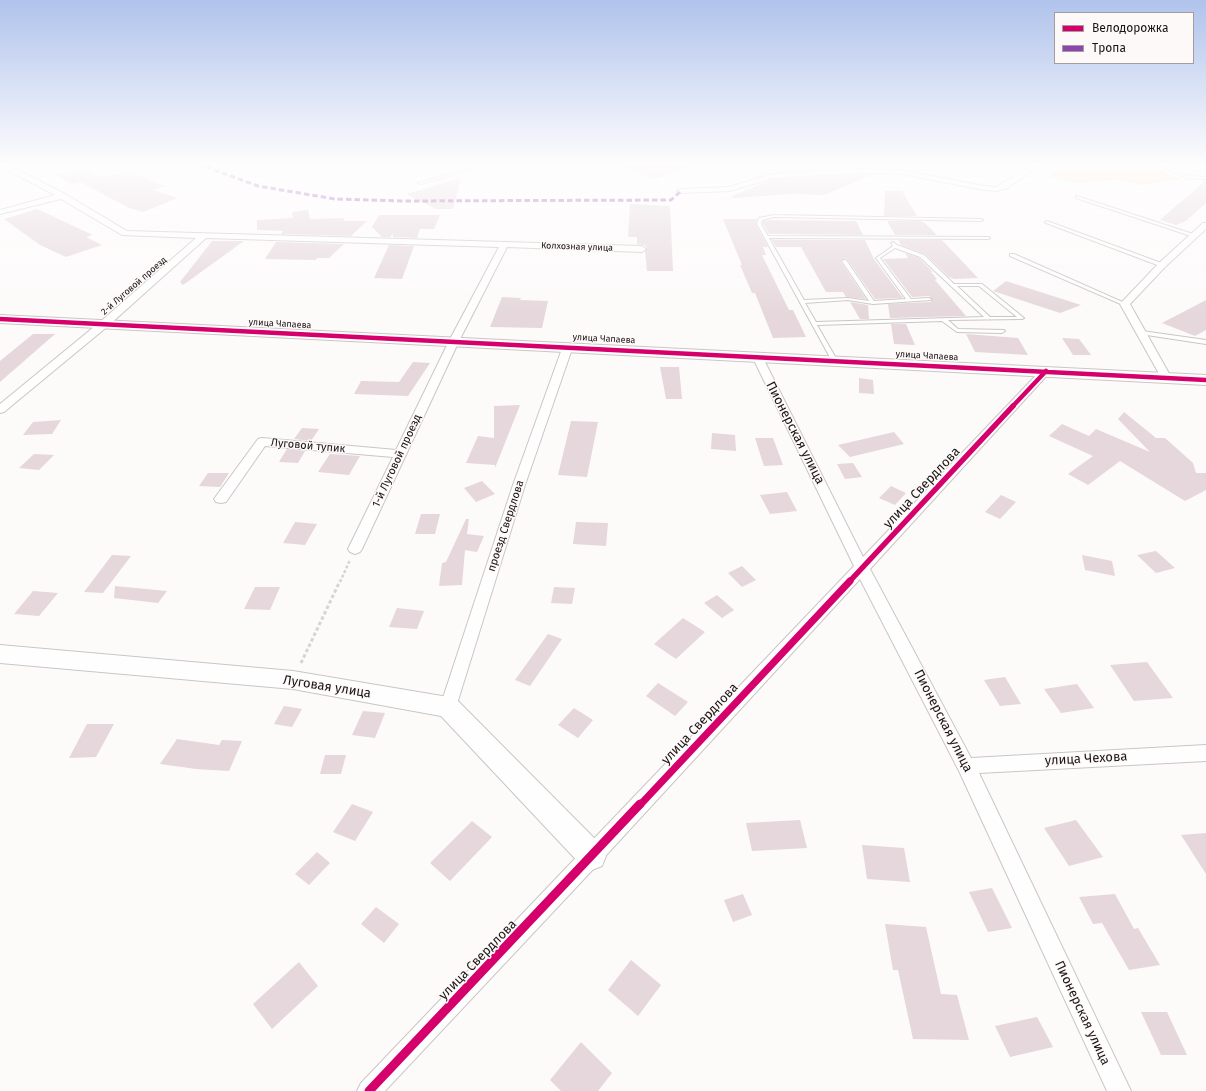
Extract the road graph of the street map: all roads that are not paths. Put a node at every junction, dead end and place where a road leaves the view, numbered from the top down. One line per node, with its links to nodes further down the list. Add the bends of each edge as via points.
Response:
1 (94, 215): 6 (street, Колхозная улица, via 124,233)
2 (1131, 215): 7 (lane)
3 (981, 220): 8 (lane, via 774,216 760,219 759,224)
4 (1047, 222): 16 (lane)
5 (1206, 225): 7 (street)
6 (204, 235): 11 (street, Колхозная улица); 26 (street, 2-й Луговой проезд)
7 (1195, 236): 16 (street)
8 (766, 237): 9 (lane); 20 (lane)
9 (889, 238): 10 (lane); 12 (lane)
10 (988, 238)
11 (504, 245): 13 (street, Колхозная улица); 30 (street, 1-й Луговой проезд)
12 (895, 246): 17 (lane, via 922,256); 19 (lane, via 878,258)
13 (642, 249)
14 (1012, 256): 22 (lane)
15 (844, 261): 21 (lane)
16 (1162, 265): 22 (street)
17 (953, 285): 23 (lane); 23 (lane, via 980,285 1022,318)
18 (929, 299): 19 (lane)
19 (910, 300): 21 (lane)
20 (802, 302): 21 (lane, via 848,299); 27 (lane)
21 (873, 303)
22 (1125, 304): 29 (street)
23 (988, 318): 25 (lane)
24 (0, 319): 26 (street, улица Чапаева)
25 (943, 319): 27 (lane); 28 (lane, via 957,330)
26 (104, 324): 30 (street, улица Чапаева); 38 (street, 2-й Луговой проезд)
27 (814, 324): 34 (lane)
28 (1002, 331)
29 (1142, 333): 31 (lane); 36 (street)
30 (454, 341): 32 (street, улица Чапаева); 39 (street, 1-й Луговой проезд)
31 (1206, 342)
32 (568, 346): 33 (street, улица Чапаева); 44 (street, проезд Свердлова, via 519,484)
33 (757, 356): 34 (street, улица Чапаева); 42 (street, Пионерская улица)
34 (834, 360): 35 (street, улица Чапаева)
35 (1046, 371): 36 (street, улица Чапаева); 42 (street, улица Свердлова)
36 (1166, 378): 37 (street, улица Чапаева)
37 (1205, 381)
38 (0, 410)
39 (400, 454): 40 (street, Луговой тупик, via 262,442); 41 (street, 1-й Луговой проезд)
40 (221, 499)
41 (355, 549)
42 (862, 568): 46 (street, Пионерская улица); 47 (street, улица Свердлова)
43 (0, 654): 44 (street, Луговая улица, via 293,680)
44 (448, 708): 47 (street)
45 (1206, 753): 46 (street, улица Чехова)
46 (966, 766): 49 (street, Пионерская улица)
47 (592, 856): 48 (street, улица Свердлова)
48 (369, 1091)
49 (1119, 1091)

